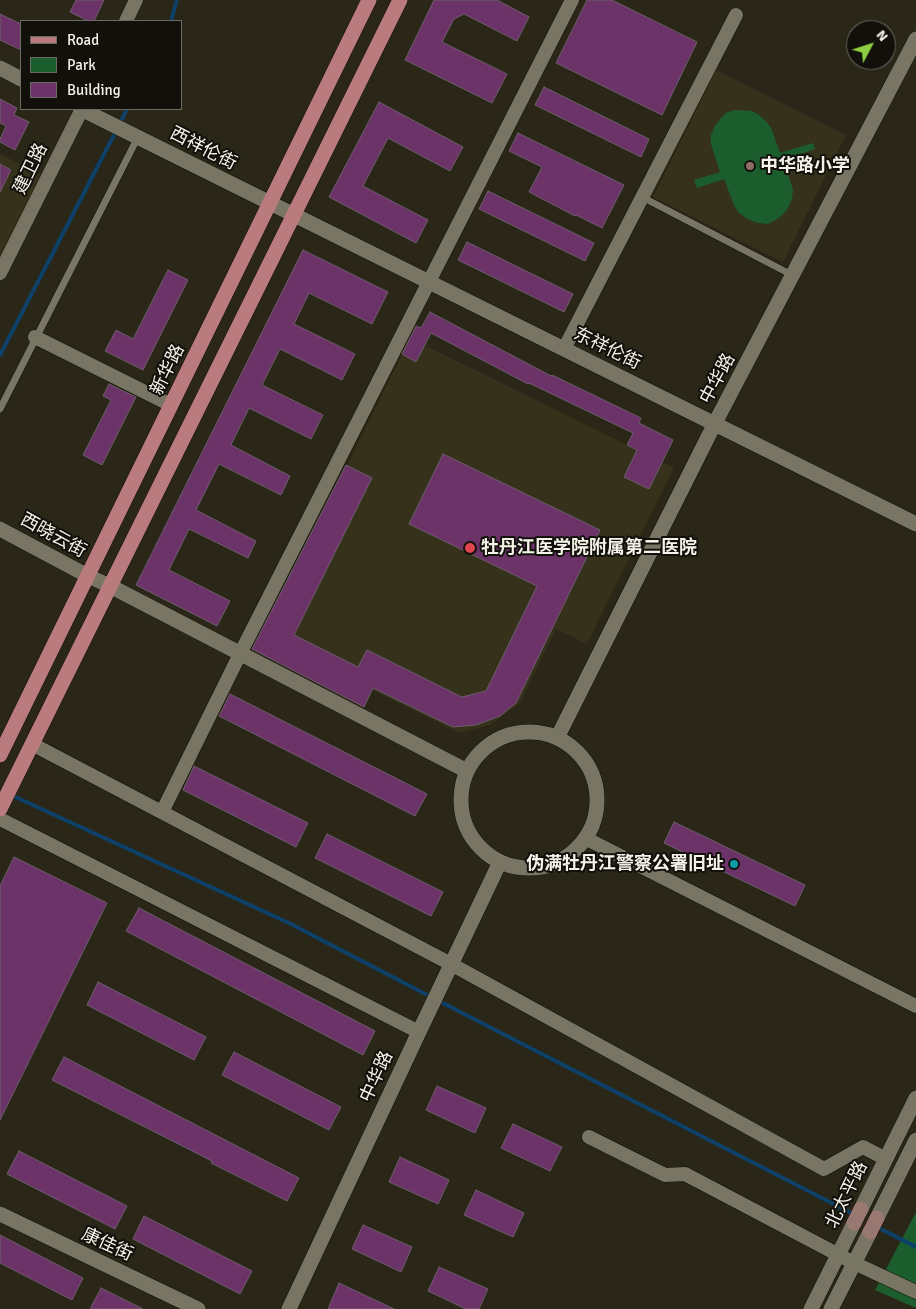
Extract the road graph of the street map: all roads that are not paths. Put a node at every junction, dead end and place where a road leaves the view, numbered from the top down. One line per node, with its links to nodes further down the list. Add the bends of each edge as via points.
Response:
1 (136, 0): 6 (street)
2 (368, 0): 14 (main road, 新华路)
3 (400, 0): 14 (main road)
4 (572, 0): 17 (street)
5 (736, 15): 13 (street)
6 (126, 20)
7 (916, 39): 16 (street, 中华路)
8 (0, 68): 9 (street)
9 (20, 78)
10 (81, 110): 15 (street, 建卫路)
11 (83, 110): 12 (street, 西祥伦街)
12 (138, 137): 14 (street, 西祥伦街); 18 (lane)
13 (642, 197): 16 (lane); 19 (street)
14 (282, 209): 17 (street, 东祥伦街); 20 (main road, 新华路); 26 (main road)
15 (0, 273)
16 (793, 275): 22 (street, 中华路)
17 (430, 283): 19 (street, 东祥伦街); 27 (street)
18 (35, 337): 20 (street); 21 (lane)
19 (564, 349): 22 (street, 东祥伦街)
20 (171, 405): 25 (main road, 新华路)
21 (0, 408)
22 (715, 423): 23 (street, 东祥伦街); 28 (street, 中华路)
23 (916, 524)
24 (0, 529): 25 (street, 西晓云街)
25 (88, 576): 26 (street, 西晓云街); 30 (main road, 新华路)
26 (110, 586): 27 (street, 西晓云街); 29 (main road)
27 (240, 654): 31 (street, 西晓云街); 33 (street)
28 (557, 738): 31 (street, via 537,732 516,733 496,740 479,754); 35 (street, via 576,751 589,768 596,790 596,812)
29 (32, 744): 32 (main road); 33 (street)
30 (0, 755)
31 (467, 771): 36 (street, via 461,792 464,820 482,850)
32 (0, 809)
33 (162, 812): 37 (street)
34 (0, 819): 39 (street)
35 (585, 838): 36 (street, via 558,862 520,868); 38 (street)
36 (500, 862): 37 (street, 中华路)
37 (451, 964): 39 (street, 中华路); 43 (street, via 824,1169 863,1148)
38 (916, 1006)
39 (419, 1032): 53 (street, 中华路)
40 (916, 1098): 43 (street, 北太平路)
41 (590, 1137): 49 (street, via 665,1175 685,1174)
42 (916, 1140): 46 (street, 北太平路)
43 (886, 1159): 44 (street, 北太平路)
44 (860, 1209): 47 (main road, 北太平路)
45 (0, 1214): 52 (street, 康佳街)
46 (877, 1218): 48 (main road, 北太平路)
47 (854, 1223): 49 (street, 北太平路)
48 (870, 1232): 50 (street, 北太平路)
49 (838, 1254): 50 (street); 54 (street, 北太平路)
50 (854, 1263): 51 (street); 55 (street, 北太平路)
51 (916, 1292)
52 (198, 1309)
53 (289, 1309)
54 (811, 1309)
55 (831, 1309)

